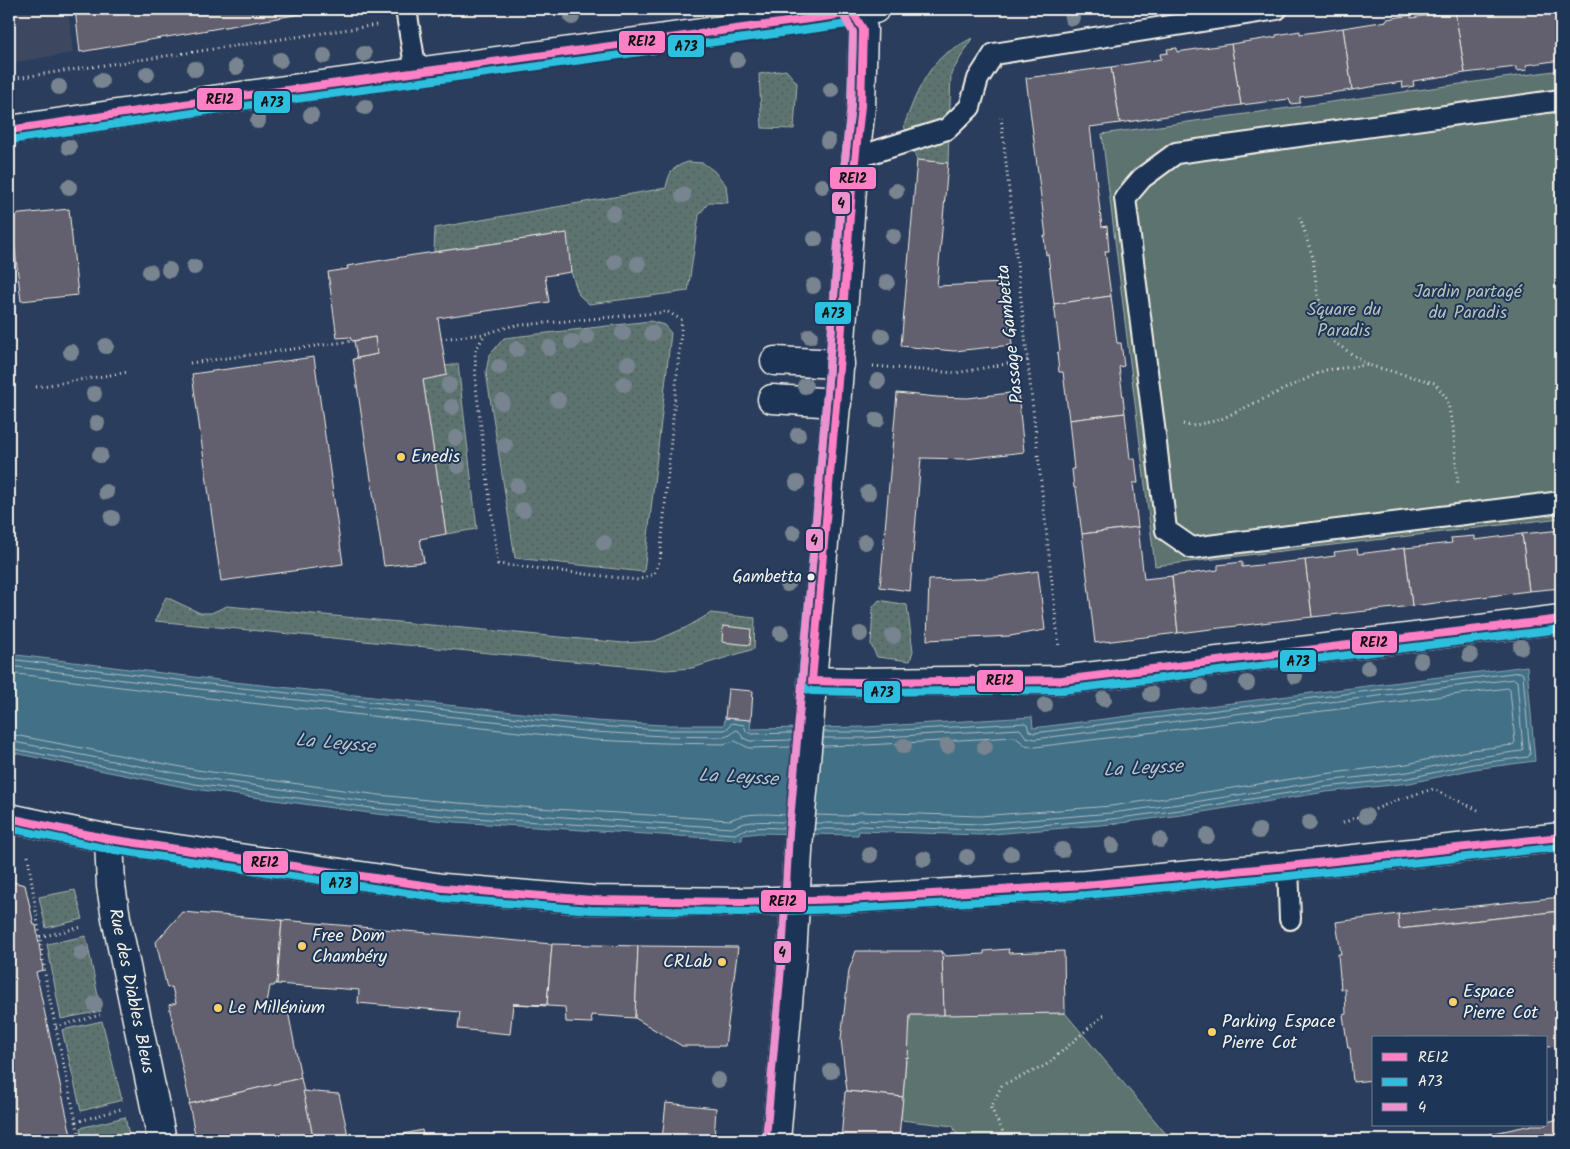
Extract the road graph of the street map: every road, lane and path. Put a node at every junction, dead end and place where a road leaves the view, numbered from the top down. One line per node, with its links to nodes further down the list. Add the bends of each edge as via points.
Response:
1 (491, 9): 5 (path)
2 (1032, 9): 6 (path, via 1033,16)
3 (1277, 9): 12 (lane, via 994,54 978,79 970,107 947,129)
4 (864, 11): 7 (main road); 12 (main road, via 861,106)
5 (407, 15): 7 (lane); 8 (path)
6 (1026, 17)
7 (416, 72): 11 (main road)
8 (9, 79)
9 (1561, 100): 26 (lane, via 1176,153 1142,178 1125,198)
10 (1000, 113): 17 (path, Passage Gambetta)
11 (9, 130)
12 (855, 158): 20 (main road)
13 (1300, 217): 21 (path, via 1313,258 1324,319 1334,342)
14 (485, 334): 14 (path, via 474,351 498,564 638,580 654,574 660,560 682,320 668,312 510,326); 15 (path)
15 (442, 340)
16 (352, 341): 19 (path)
17 (1028, 360): 20 (path, via 956,373); 30 (path, Passage Gambetta)
18 (775, 361): 20 (main road)
19 (190, 363)
20 (840, 364): 25 (main road)
21 (1368, 365): 26 (path, via 1325,370 1219,420 1192,426 1174,422); 28 (path, via 1434,383 1447,399)
22 (128, 372): 23 (path)
23 (36, 386)
24 (772, 398): 25 (main road)
25 (836, 403): 31 (main road)
26 (1154, 426): 28 (lane, via 1166,530 1192,548)
27 (1561, 502): 28 (lane)
28 (1463, 514)
29 (1561, 619): 30 (main road)
30 (1062, 680): 31 (main road)
31 (812, 681): 36 (main road)
32 (16, 819): 34 (main road); 39 (path)
33 (1561, 837): 35 (main road)
34 (109, 839): 36 (main road, via 443,888 591,900); 37 (main road, Rue des Diables Bleus)
35 (1288, 866): 36 (main road, via 1085,885); 38 (lane)
36 (796, 901): 47 (main road)
37 (116, 918): 39 (path); 40 (main road, Rue des Diables Bleus)
38 (1290, 919)
39 (40, 937): 42 (path)
40 (135, 1005): 42 (path); 43 (main road, Rue des Diables Bleus)
41 (1106, 1013): 48 (path, via 1046,1066 1002,1085 991,1108)
42 (56, 1027): 44 (path)
43 (154, 1100): 44 (path); 46 (main road, Rue des Diables Bleus)
44 (76, 1122): 45 (path)
45 (80, 1140)
46 (162, 1140)
47 (776, 1140)
48 (1007, 1140)

